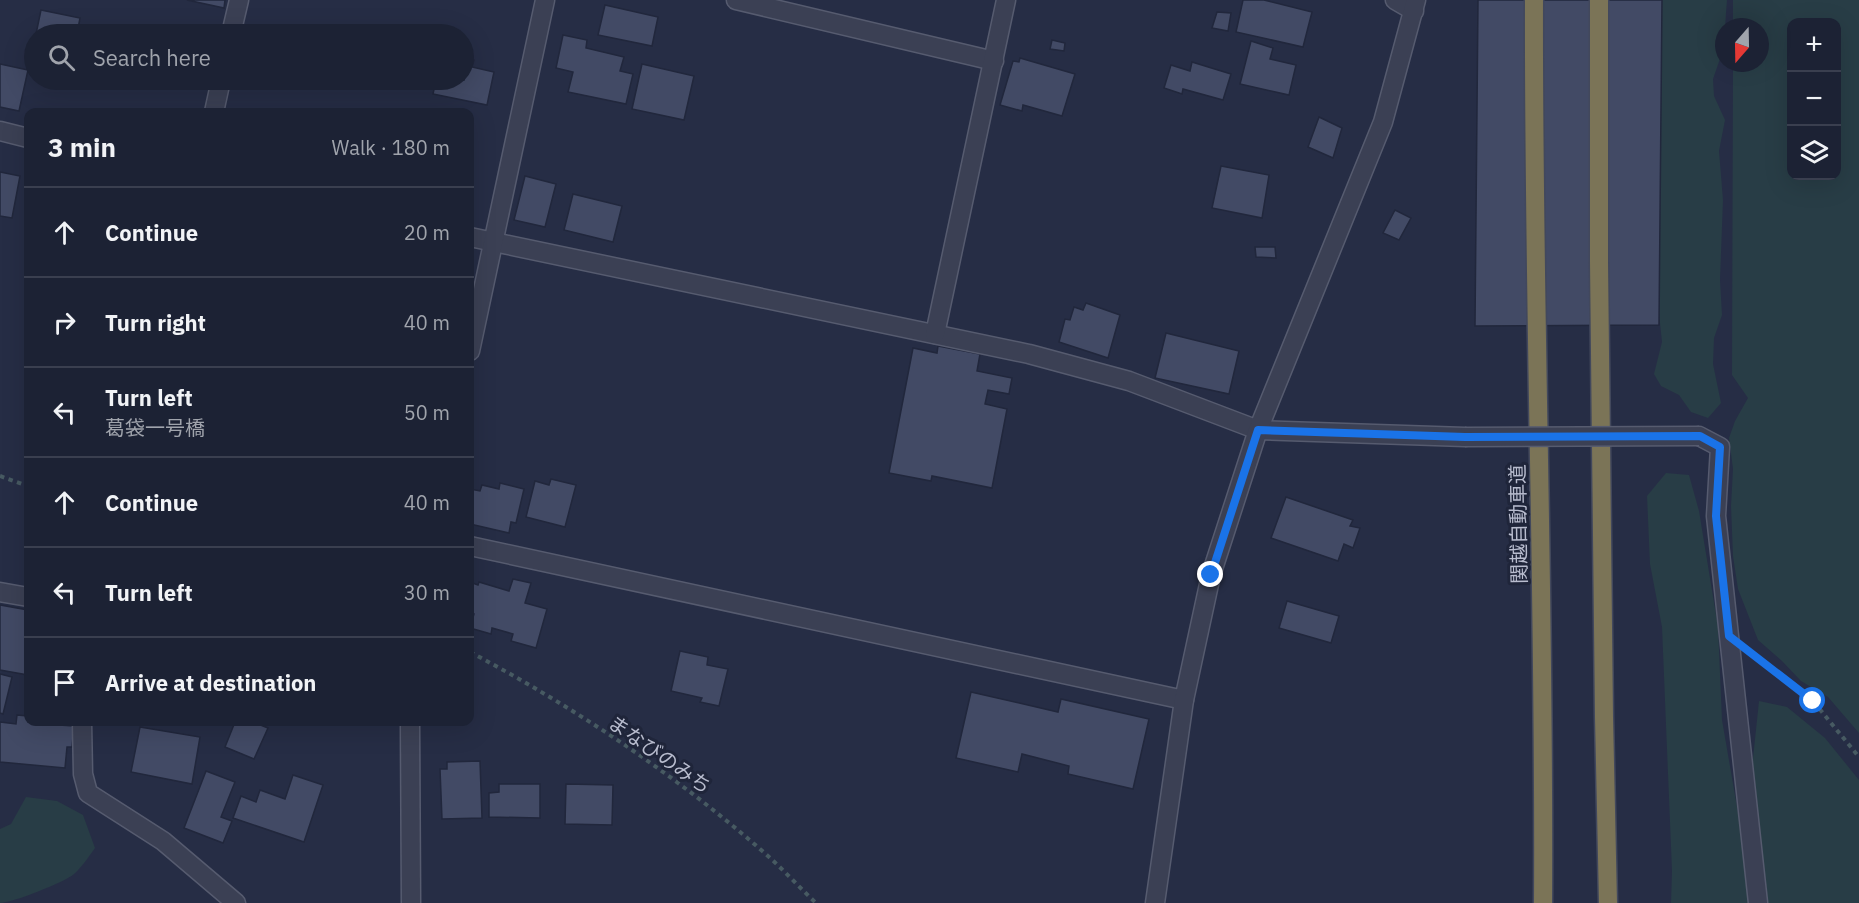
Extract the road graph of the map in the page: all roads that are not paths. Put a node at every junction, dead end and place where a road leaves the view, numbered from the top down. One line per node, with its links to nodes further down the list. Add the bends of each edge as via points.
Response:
1 (239, 0): 9 (street)
2 (545, 0): 16 (street)
3 (735, 0): 10 (street)
4 (1006, 0): 10 (street)
5 (1395, 0): 8 (street)
6 (1534, 0): 29 (highway, 関越自動車道)
7 (1599, 0): 30 (highway)
8 (1415, 5): 19 (street, via 1383,122)
9 (233, 24)
10 (994, 61): 18 (street)
11 (219, 90): 12 (street)
12 (215, 108)
13 (0, 131): 14 (street)
14 (24, 137)
15 (474, 238): 16 (street)
16 (494, 242): 17 (street); 18 (street)
17 (474, 333)
18 (935, 334): 19 (street, via 1129,381)
19 (1258, 430): 23 (street, via 1211,575); 31 (street, bridge, via 1465,437 1700,436 1720,447 1716,516)
20 (474, 547): 23 (street)
21 (0, 592): 22 (street)
22 (24, 596)
23 (1184, 700): 28 (street)
24 (81, 726): 26 (street, via 83,774 88,793 163,841)
25 (410, 726): 27 (street)
26 (236, 903)
27 (411, 903)
28 (1155, 903)
29 (1543, 903)
30 (1608, 903)
31 (1758, 903)

